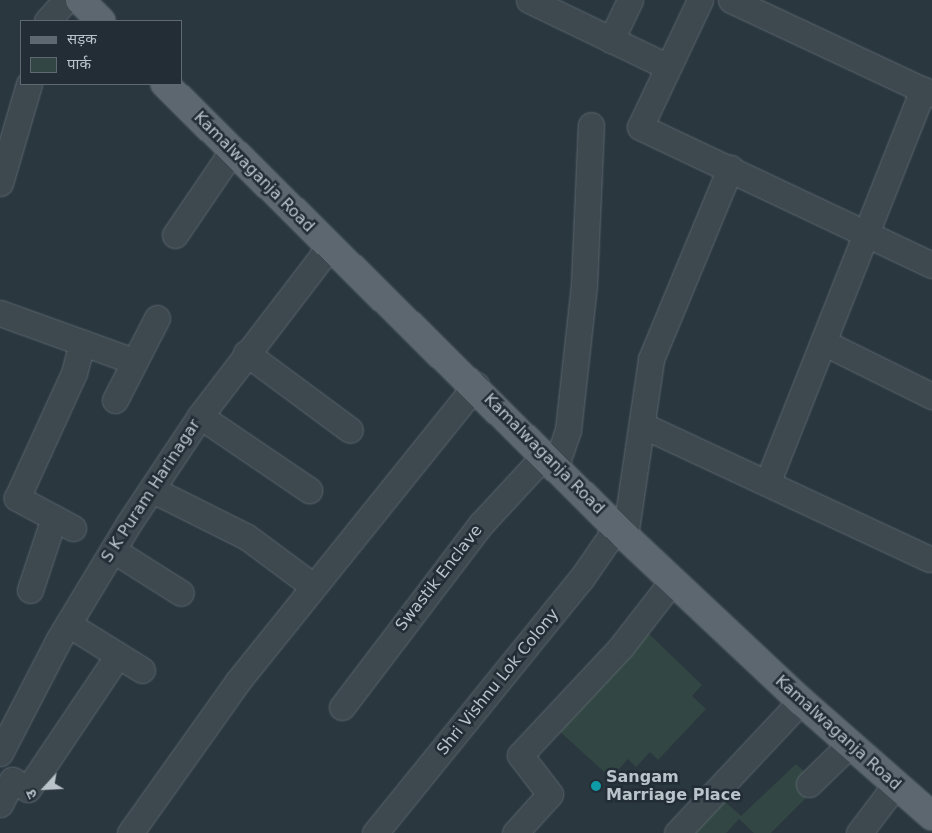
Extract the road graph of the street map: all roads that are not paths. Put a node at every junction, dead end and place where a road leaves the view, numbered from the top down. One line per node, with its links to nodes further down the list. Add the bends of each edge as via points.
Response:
1 (66, 0): 7 (street)
2 (80, 0): 8 (main road)
3 (529, 0): 9 (street)
4 (630, 0): 9 (street)
5 (700, 0): 10 (street)
6 (730, 0): 13 (street)
7 (48, 20)
8 (101, 20)
9 (611, 40): 10 (street)
10 (668, 68): 16 (street, via 640,127)
11 (29, 85): 17 (street)
12 (165, 85): 15 (main road, Kamalwaganja Road)
13 (928, 92): 18 (street)
14 (591, 126): 34 (street, via 584,284 568,430)
15 (232, 151): 19 (street); 20 (main road, Kamalwaganja Road)
16 (730, 168): 18 (street); 32 (street, via 651,359)
17 (0, 183)
18 (864, 233): 21 (street); 24 (street)
19 (175, 235)
20 (329, 247): 26 (street, S K Puram Harinagar); 28 (main road, Kamalwaganja Road)
21 (932, 265)
22 (0, 313): 25 (street)
23 (157, 318): 27 (street)
24 (823, 342): 29 (street); 35 (street)
25 (82, 343): 27 (street); 43 (street, via 74,373 17,498 64,523)
26 (246, 353): 31 (street, S K Puram Harinagar); 33 (street)
27 (133, 361): 30 (street)
28 (476, 385): 34 (main road, Kamalwaganja Road); 42 (street)
29 (932, 396)
30 (115, 400)
31 (200, 416): 36 (street, S K Puram Harinagar); 37 (street)
32 (642, 426): 35 (street); 38 (street)
33 (350, 430)
34 (550, 462): 38 (main road, Kamalwaganja Road); 49 (street, Swastik Enclave, via 481,524)
35 (768, 481): 40 (street)
36 (153, 490): 39 (street, S K Puram Harinagar); 42 (street, via 247,537)
37 (309, 490)
38 (621, 532): 41 (main road, Kamalwaganja Road); 57 (street, Shri Vishnu Lok Colony)
39 (113, 550): 44 (street); 45 (street, S K Puram Harinagar)
40 (929, 559)
41 (673, 580): 48 (main road, Kamalwaganja Road); 58 (street, via 621,647 520,755 550,794)
42 (313, 586): 56 (street, via 238,681)
43 (30, 590)
44 (181, 593)
45 (68, 624): 46 (street); 51 (street, S K Puram Harinagar)
46 (118, 655): 47 (street); 54 (street, via 28,789 12,780)
47 (142, 670)
48 (801, 701): 50 (main road, Kamalwaganja Road); 59 (street)
49 (342, 707)
50 (850, 744): 52 (street); 53 (main road, Kamalwaganja Road)
51 (0, 753)
52 (809, 784)
53 (896, 784): 55 (main road, Kamalwaganja Road); 60 (street)
54 (0, 804)
55 (932, 816)
56 (130, 833)
57 (375, 833)
58 (515, 833)
59 (677, 833)
60 (859, 833)

